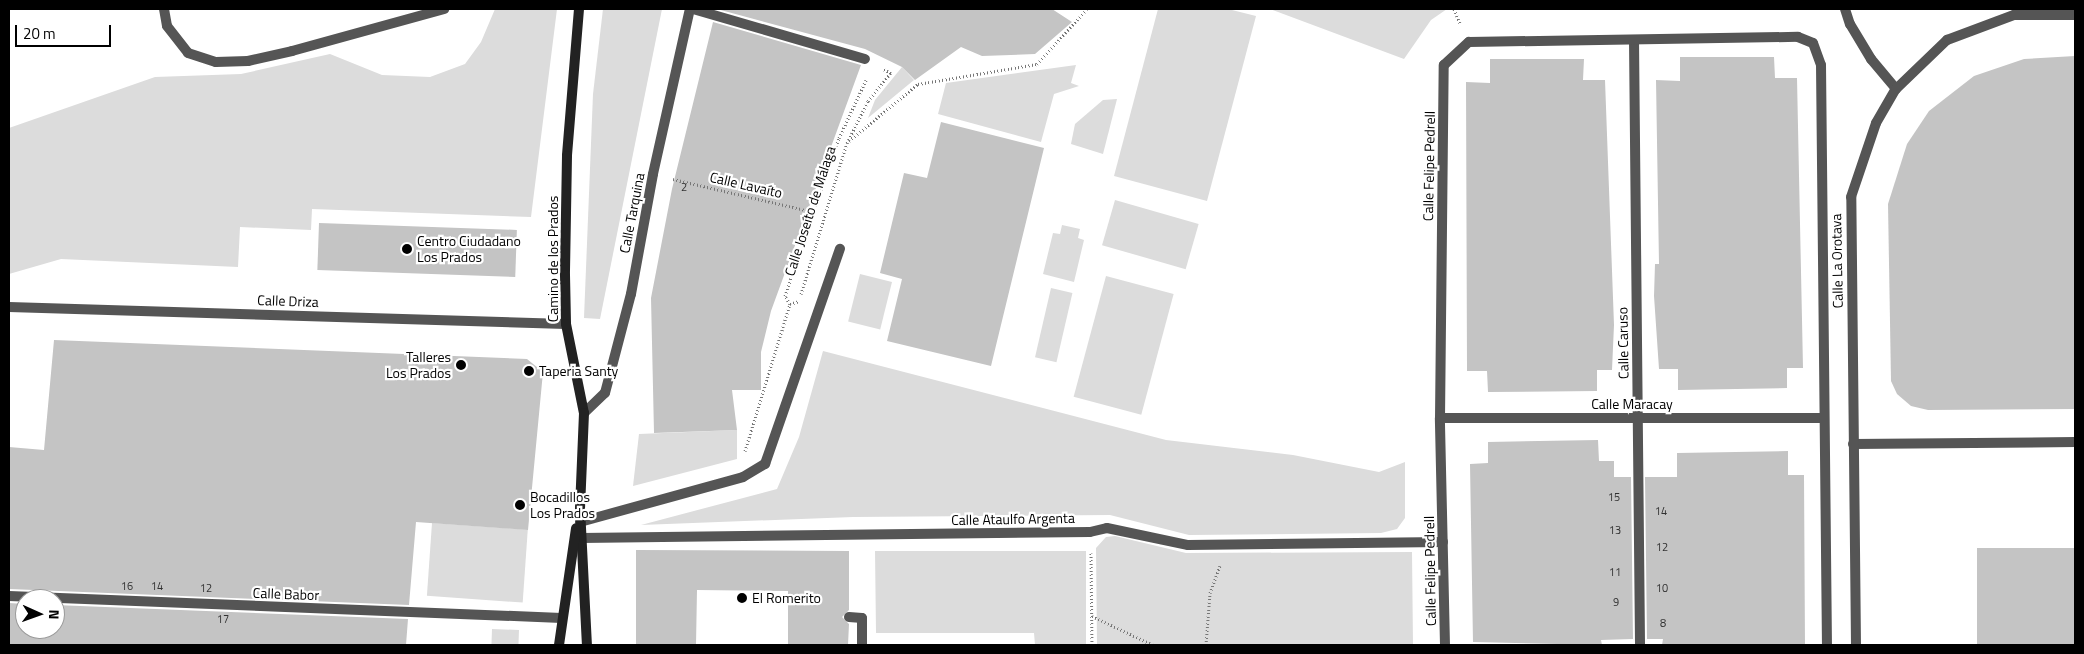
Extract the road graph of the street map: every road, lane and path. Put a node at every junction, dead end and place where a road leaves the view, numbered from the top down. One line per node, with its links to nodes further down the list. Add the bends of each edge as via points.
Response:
1 (164, 9): 2 (street, via 167,26 188,53 216,62 274,55)
2 (444, 9)
3 (579, 9): 19 (main road, Camino de los Prados, via 567,156)
4 (692, 9): 9 (street); 21 (street, Calle Tarquina, via 605,393)
5 (1087, 9): 13 (path, Calle Joseíto de Málaga, via 1037,64 918,84)
6 (1845, 9): 12 (street, via 1871,59)
7 (2075, 15): 12 (street, Calle La Orotava, via 2014,16 1947,40)
8 (1634, 40): 22 (street, Calle Caruso); 23 (street, Calle Felipe Pedrell, via 1469,42 1444,65); 24 (street, Calle Felipe Pedrell, via 1798,37 1813,43 1821,64)
9 (866, 59)
10 (870, 71): 15 (path, Calle Joseíto de Málaga, via 839,138)
11 (891, 73): 13 (path, via 868,101)
12 (1896, 89): 26 (street, Calle La Orotava, via 1876,123 1850,197)
13 (847, 143): 17 (path, Calle Joseíto de Málaga, via 800,288 800,301)
14 (673, 179): 15 (path, Calle Lavaíto)
15 (813, 214): 17 (path, Calle Joseíto de Málaga, via 785,296)
16 (840, 249): 28 (street, via 765,464 743,477)
17 (790, 304): 20 (path, Calle Joseíto de Málaga)
18 (13, 306): 19 (street, Calle Driza)
19 (566, 324): 21 (main road, Camino de los Prados)
20 (776, 355)
21 (584, 413): 27 (main road, Camino de los Prados)
22 (1638, 417): 23 (street, Calle Maracay); 24 (street, Calle Maracay); 44 (street, Calle Caruso)
23 (1440, 418): 31 (street, Calle Felipe Pedrell)
24 (1824, 418): 45 (street)
25 (2075, 442): 26 (street)
26 (1853, 444): 46 (street, Calle La Orotava)
27 (580, 508): 28 (main road, Camino de los Prados); 35 (main road, Camino de los Prados)
28 (580, 522): 30 (main road, Camino de los Prados)
29 (1090, 532): 30 (street, Calle Ataulfo Argenta); 32 (street, Calle Ataulfo Argenta, via 1108,528 1188,546); 34 (path)
30 (581, 538): 38 (main road, Camino de los Prados)
31 (1443, 542): 32 (street, Calle Ataulfo Argenta); 43 (street, Calle Felipe Pedrell)
32 (1230, 545): 42 (path, via 1210,593)
33 (9, 596): 35 (street, Calle Babor)
34 (1092, 616): 40 (path); 41 (path)
35 (562, 618): 37 (main road, Camino de los Prados)
36 (849, 618): 39 (street, via 862,618)
37 (559, 645)
38 (586, 645)
39 (862, 645)
40 (1092, 645)
41 (1153, 645)
42 (1206, 645)
43 (1445, 645)
44 (1640, 645)
45 (1827, 645)
46 (1856, 645)

